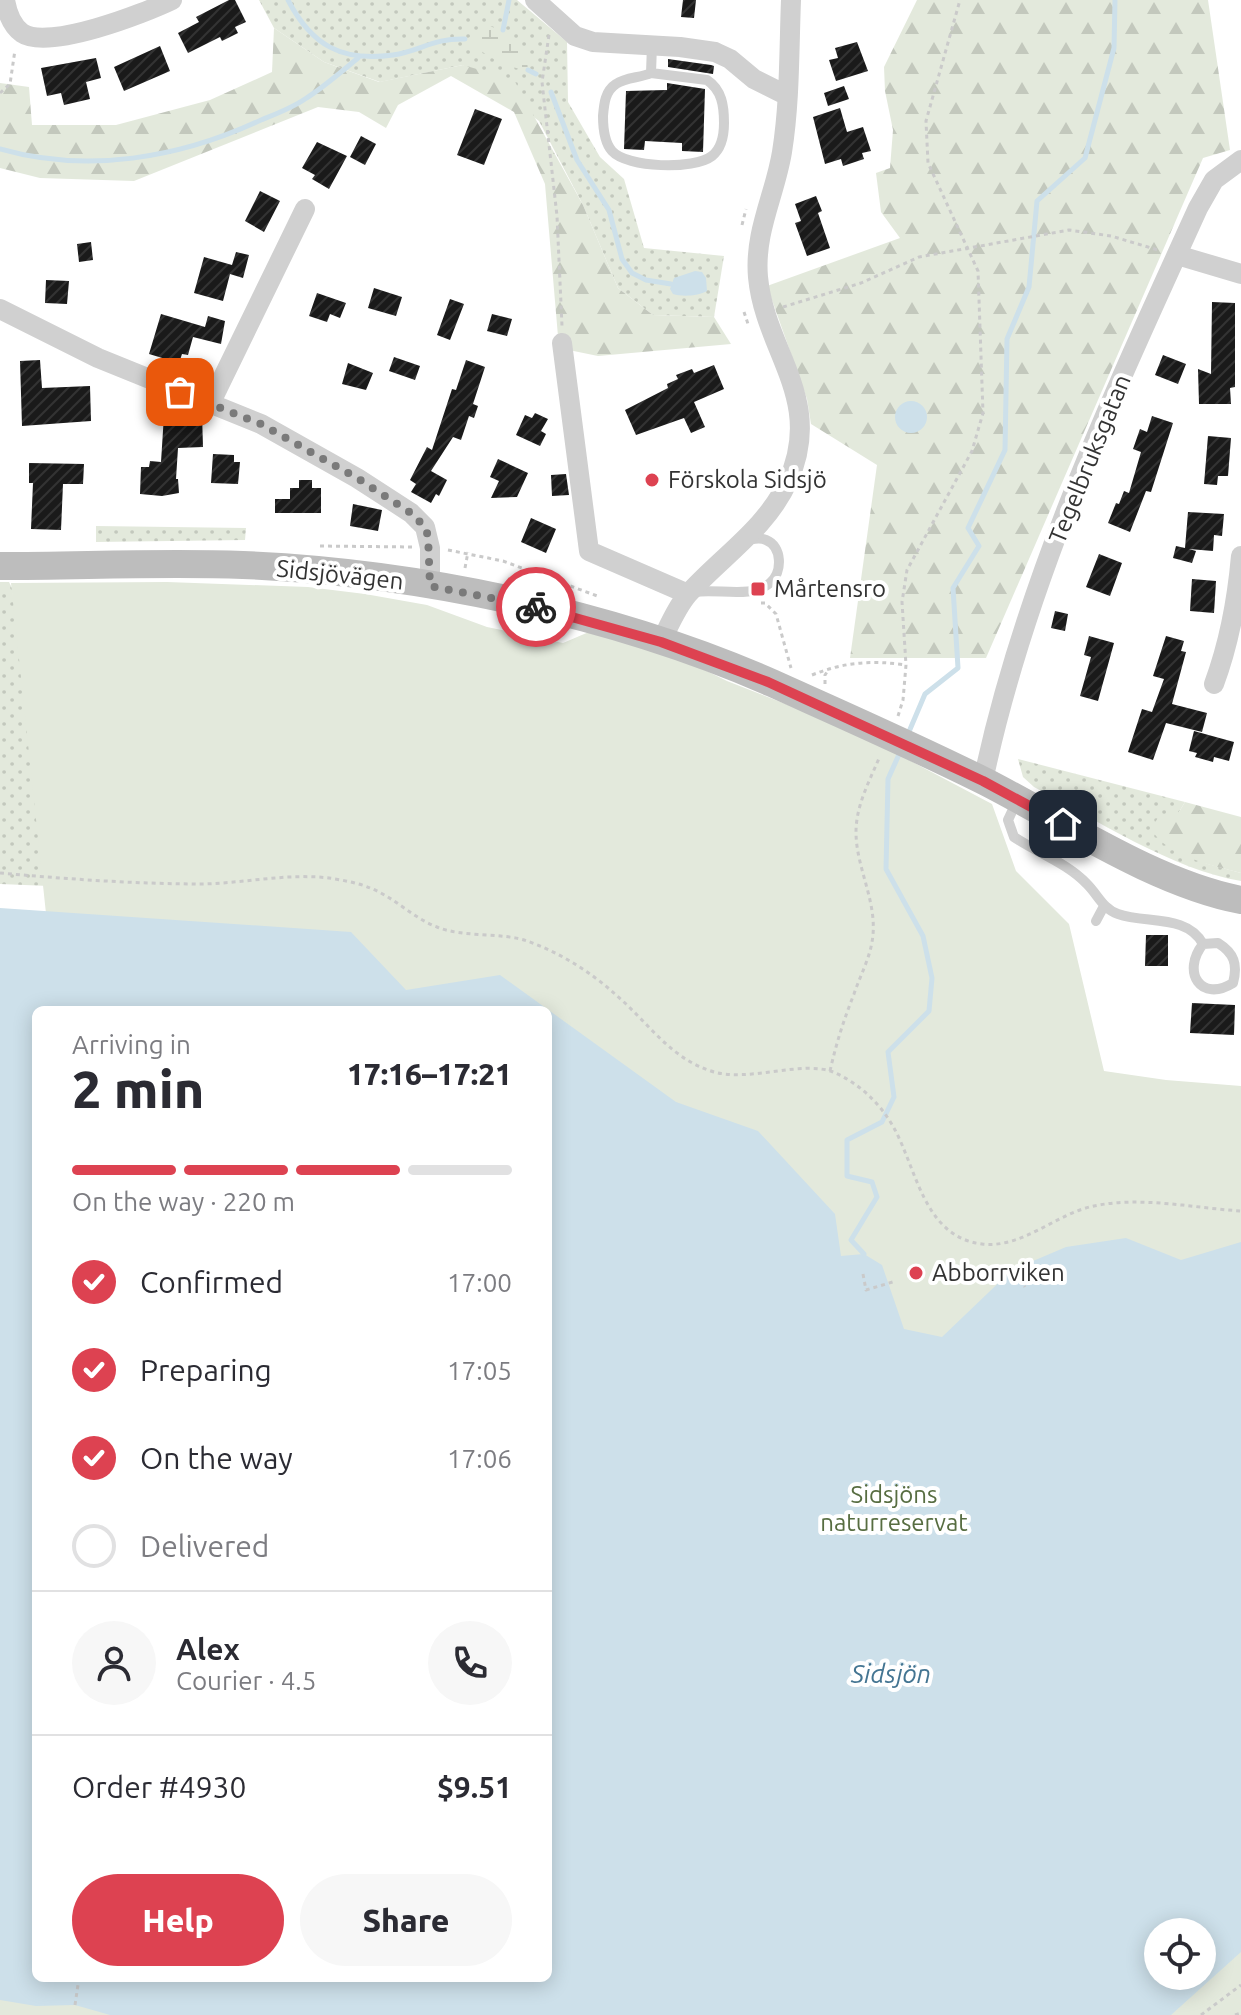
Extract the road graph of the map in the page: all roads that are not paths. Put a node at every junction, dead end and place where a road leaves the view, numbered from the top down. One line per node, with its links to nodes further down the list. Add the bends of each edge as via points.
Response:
1 (5, 0): 2 (street, via 12,22 23,34 37,38 137,17)
2 (172, 0)
3 (535, 0): 5 (street, via 570,34 593,42)
4 (791, 0): 7 (street)
5 (652, 45): 6 (lane); 7 (street, via 715,52)
6 (651, 73): 6 (lane, via 608,89 603,125 611,150 629,162 689,165 709,159 724,133 723,105 714,85)
7 (786, 95): 15 (street, via 781,156 761,224 758,279 764,313 792,377 799,443 775,506)
8 (1241, 160): 10 (street, Tegelbruksgatan, via 1214,180)
9 (305, 209): 14 (street)
10 (1177, 255): 11 (street); 22 (street, Tegelbruksgatan, via 1037,588)
11 (1241, 274)
12 (0, 309): 14 (street, via 98,358)
13 (562, 343): 19 (street, via 589,551)
14 (210, 404): 18 (street, via 261,424 411,513 428,536)
15 (741, 541): 19 (street); 19 (lane, via 760,538 775,545 779,554 770,584)
16 (1241, 556): 21 (street, via 1236,609)
17 (0, 566): 18 (main road, Sidsjövägen, via 242,565)
18 (430, 586): 20 (main road, Sidsjövägen, via 548,609)
19 (688, 594): 20 (street)
20 (661, 642): 22 (main road, Sidsjövägen, via 768,682)
21 (1214, 684)
22 (983, 781): 23 (main road, Sidsjövägen)
23 (1018, 799): 24 (main road, Sidsjövägen, via 1178,881); 25 (lane, via 1008,820 1014,837 1074,871)
24 (1241, 900)
25 (1104, 906): 26 (lane); 27 (lane, via 1119,915 1180,925 1198,934)
26 (1096, 921)
27 (1203, 944): 28 (lane, via 1227,948); 29 (lane, via 1196,953 1194,977 1212,990)
28 (1239, 969): 29 (lane)
29 (1229, 985): 30 (lane)
30 (1241, 990)

